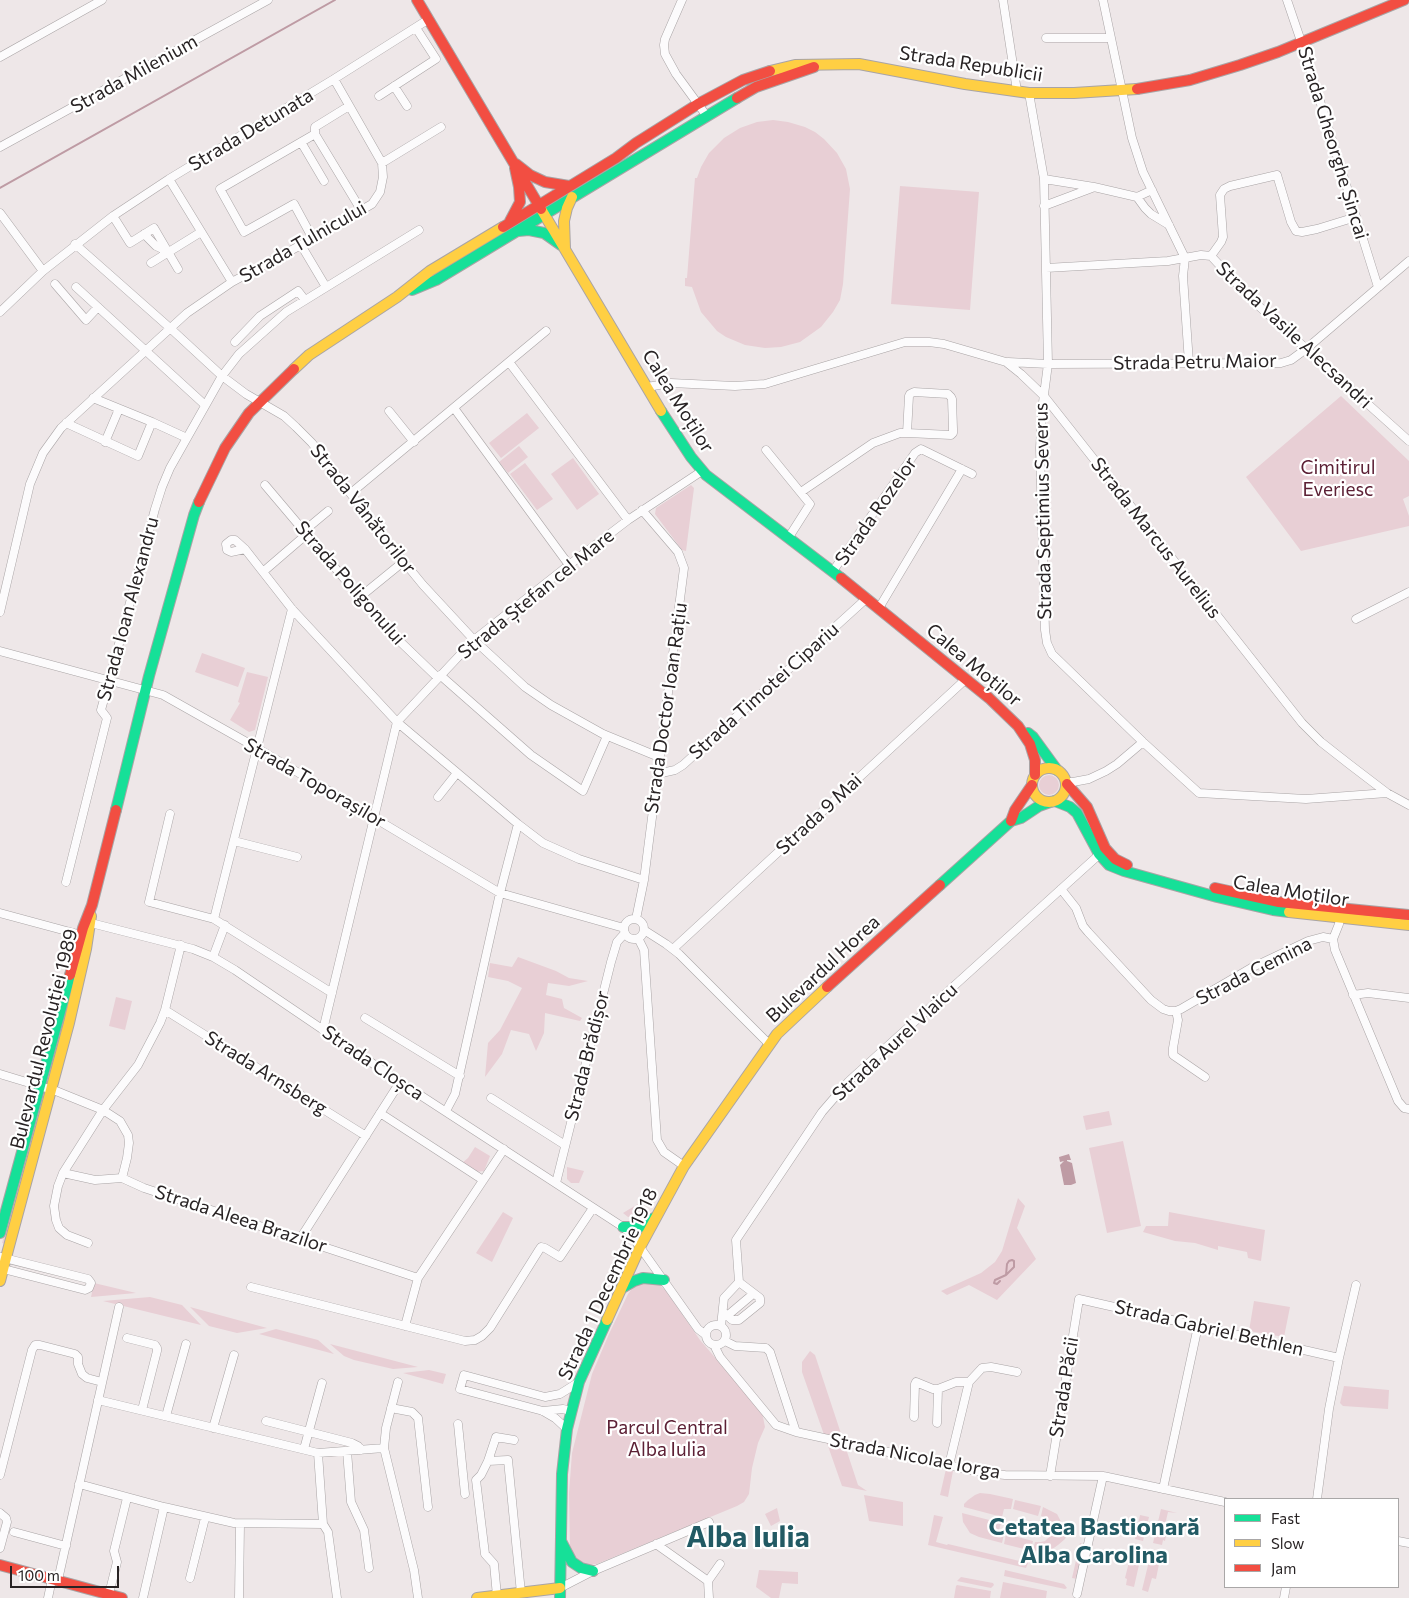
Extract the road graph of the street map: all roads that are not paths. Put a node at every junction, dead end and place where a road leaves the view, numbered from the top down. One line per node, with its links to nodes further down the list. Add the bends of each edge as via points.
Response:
1 (102, 0): 14 (street)
2 (268, 0): 29 (street, Strada Milenium)
3 (417, 0): 9 (main road, Calea Moților)
4 (682, 0): 22 (street, via 665,39 665,54)
5 (1003, 0): 18 (street)
6 (1103, 0): 12 (street)
7 (1287, 0): 13 (street, Strada Gheorghe Șincai)
8 (1404, 0): 13 (main road, Strada Republicii)
9 (429, 20): 10 (street, Strada Detunata); 31 (main road, Calea Moților)
10 (416, 28): 16 (street, Strada Detunata); 17 (street, via 436,59)
11 (1046, 38): 12 (street)
12 (1111, 38): 19 (street)
13 (1302, 42): 19 (main road, Strada Republicii, via 1197,78); 44 (street, Strada Gheorghe Șincai)
14 (0, 57)
15 (817, 66): 18 (main road, Strada Republicii, via 859,64); 22 (main road, Strada Republicii, via 795,65 765,72); 25 (main road, Strada Republicii, via 756,87)
16 (334, 79): 23 (street); 32 (street, Strada Detunata)
17 (394, 86): 21 (street); 24 (street)
18 (1017, 91): 20 (main road, Strada Republicii)
19 (1122, 91): 20 (main road, Strada Republicii); 37 (street, via 1132,138)
20 (1029, 93): 33 (street)
21 (379, 96)
22 (698, 104): 25 (street); 36 (main road, Strada Republicii)
23 (349, 106): 27 (street, via 315,127); 30 (street)
24 (407, 106)
25 (706, 115): 36 (main road, Strada Republicii, via 654,148)
26 (441, 127): 30 (street)
27 (315, 134): 28 (street); 41 (street)
28 (301, 142): 34 (street); 50 (street, via 220,189 244,232 294,204)
29 (0, 147)
30 (382, 163): 41 (street, Strada Tulnicului, via 380,192 372,204)
31 (513, 163): 36 (main road, via 545,182); 40 (main road, Calea Moților); 46 (main road, via 520,202)
32 (169, 179): 43 (street, Strada Detunata); 48 (street)
33 (1044, 179): 35 (street); 39 (street)
34 (324, 181)
35 (1094, 187): 38 (street); 39 (street)
36 (571, 190): 40 (main road); 53 (main road, via 564,221)
37 (1152, 190): 38 (street); 45 (street)
38 (1137, 196): 45 (street, via 1145,208)
39 (1044, 206): 59 (street)
40 (541, 209): 46 (main road); 53 (main road, Calea Moților)
41 (361, 210): 50 (street, Strada Tulnicului)
42 (0, 213): 61 (street)
43 (112, 216): 49 (street, via 130,243); 51 (street, Strada Detunata)
44 (1356, 217): 55 (street, via 1317,229 1296,231 1277,175 1230,186 1220,195 1223,237); 66 (street, Strada Gheorghe Șincai)
45 (1169, 225): 56 (street)
46 (511, 227): 53 (main road, via 544,233); 83 (main road, via 436,280 397,297 309,355)
47 (419, 230): 65 (street, Strada Ioan Alexandru)
48 (201, 232): 54 (street); 62 (street)
49 (144, 234): 54 (street, via 156,246); 54 (street, via 154,228)
50 (313, 239): 52 (street, Strada Tulnicului)
51 (75, 244): 61 (street, Strada Detunata); 70 (street, Strada Vânătorilor)
52 (301, 246): 62 (street, Strada Tulnicului); 65 (street)
53 (566, 249): 80 (main road, Calea Moților)
54 (169, 252): 58 (street); 60 (street)
55 (1210, 256): 56 (street, Strada Vasile Alecsandri); 73 (street, Strada Vasile Alecsandri)
56 (1185, 258): 59 (street, Strada Vasile Alecsandri); 77 (street, via 1183,276)
57 (1409, 261): 66 (street, Strada Petru Maior)
58 (151, 263)
59 (1046, 268): 78 (street)
60 (178, 269)
61 (43, 271): 69 (street, Strada Detunata)
62 (232, 282): 70 (street, Strada Tulnicului)
63 (54, 284): 68 (street, via 86,320)
64 (76, 287): 68 (street)
65 (326, 287): 67 (street, Strada Ioan Alexandru)
66 (1378, 287): 73 (street, Strada Petru Maior)
67 (305, 300): 72 (street, via 298,291 260,316); 79 (street, Strada Ioan Alexandru, via 286,312 239,354)
68 (98, 307): 74 (street)
69 (0, 312)
70 (170, 328): 74 (street, Strada Tulnicului); 79 (street, Strada Vânătorilor)
71 (546, 331): 75 (street)
72 (235, 342)
73 (1306, 349): 77 (street, Strada Petru Maior, via 1281,363); 92 (street, Strada Vasile Alecsandri)
74 (145, 351): 82 (street, Strada Tulnicului); 84 (street)
75 (509, 362): 85 (street); 104 (street)
76 (1006, 362): 78 (street, Strada Petru Maior); 80 (street, Strada Septimius Severus, via 944,344 905,342 765,384 671,383); 81 (street, Strada Septimius Severus)
77 (1189, 363): 78 (street, Strada Petru Maior)
78 (1048, 364): 81 (street)
79 (222, 376): 83 (street, Strada Vânătorilor); 84 (street, Strada Ioan Alexandru)
80 (647, 387): 97 (main road, Calea Moților, via 681,443)
81 (1044, 396): 128 (street, Strada Septimius Severus, via 1040,448 1048,644 1052,654); 136 (street, Strada Marcus Aurelius, via 1302,723 1321,742)
82 (93, 398): 86 (street); 89 (street, Strada Tulnicului)
83 (259, 401): 101 (street, Strada Vânătorilor, via 284,416 312,443); 124 (main road, via 225,448 201,496)
84 (205, 404): 91 (street, Strada Ioan Alexandru)
85 (454, 408): 94 (street); 109 (street)
86 (119, 409): 88 (street); 93 (street)
87 (389, 411): 94 (street)
88 (152, 422): 91 (street); 93 (street, via 138,456)
89 (66, 423): 93 (street); 117 (street, Strada Tulnicului, via 43,453 30,484)
90 (907, 433): 90 (street, via 950,436 954,429 951,397 948,394 910,394); 100 (street, via 873,443)
91 (187, 438): 123 (street, Strada Ioan Alexandru, via 159,494)
92 (1409, 441)
93 (105, 442)
94 (414, 442): 101 (street)
95 (766, 450): 100 (street)
96 (962, 469): 98 (street, Strada Rozelor); 111 (street, Strada Rozelor, via 921,449 915,453); 115 (street)
97 (702, 470): 102 (street, Strada Ștefan cel Mare); 106 (main road, Calea Moților)
98 (972, 474)
99 (266, 485): 105 (street, Strada Poligonului)
100 (800, 492): 106 (street, via 810,505)
101 (351, 493): 108 (street, Strada Vânătorilor)
102 (642, 510): 104 (street, Strada Ștefan cel Mare); 130 (street, Strada Doctor Ioan Rațiu, via 678,552 684,568)
103 (328, 511): 105 (street)
104 (628, 520): 109 (street, Strada Ștefan cel Mare)
105 (305, 533): 110 (street); 113 (street, Strada Poligonului)
106 (789, 537): 111 (main road, Calea Moților)
107 (240, 547): 110 (street)
108 (403, 562): 113 (street); 119 (street, Strada Vânătorilor)
109 (569, 564): 119 (street, Strada Ștefan cel Mare)
110 (264, 571): 116 (street)
111 (833, 571): 114 (main road, Calea Moților)
112 (1409, 592): 118 (street)
113 (360, 597): 121 (street, Strada Poligonului, via 386,628)
114 (867, 598): 115 (main road, Calea Moților); 133 (street, Strada Timotei Cipariu, via 683,765)
115 (879, 608): 122 (main road, Calea Moților)
116 (292, 609): 125 (street); 129 (street)
117 (0, 612)
118 (1356, 619)
119 (474, 640): 121 (street, Strada Ștefan cel Mare); 127 (street, Strada Vânătorilor, via 538,697)
120 (0, 651): 123 (street, Strada Toporașilor)
121 (439, 676): 125 (street, Strada Ștefan cel Mare); 127 (street, Strada Poligonului, via 531,756 583,790)
122 (966, 679): 126 (main road, Calea Moților); 165 (street, Strada 9 Mai)
123 (109, 681): 124 (street, Strada Toporașilor); 148 (street, Strada Ioan Alexandru, via 102,710 107,718)
124 (145, 690): 129 (street, Strada Toporașilor, via 172,699); 156 (main road, Bulevardul Revoluției 1989)
125 (397, 722): 132 (street); 141 (street, Strada Ștefan cel Mare)
126 (1018, 726): 131 (main road, Calea Moților, via 1033,737); 134 (main road, Calea Moților, via 1033,751)
127 (607, 736): 130 (street, Strada Vânătorilor)
128 (1143, 742): 135 (street, via 1106,771 1089,779); 136 (street, Strada Septimius Severus, via 1194,790 1204,794 1306,799)
129 (257, 748): 141 (street, Strada Toporașilor); 144 (street)
130 (659, 757): 133 (street, Strada Doctor Ioan Rațiu)
131 (1057, 770): 134 (main road, via 1044,768); 135 (main road, Calea Moților, via 1063,774)
132 (457, 773): 137 (street); 143 (street)
133 (657, 774): 147 (street, Strada Doctor Ioan Rațiu)
134 (1033, 780): 138 (main road, Calea Moților, via 1035,796); 142 (main road)
135 (1066, 783): 138 (main road, via 1064,795); 145 (main road, Calea Moților, via 1087,807)
136 (1387, 793): 139 (street, Strada Marcus Aurelius)
137 (438, 797)
138 (1052, 802): 142 (main road); 145 (main road, Calea Moților, via 1070,807 1077,813)
139 (1409, 805)
140 (170, 814): 154 (street, via 149,902)
141 (374, 817): 150 (street, Strada Toporașilor); 167 (street, Strada Ștefan cel Mare)
142 (1011, 821): 174 (main road, Bulevardul Horea, via 826,988)
143 (518, 824): 147 (street, via 543,843 579,859); 150 (street)
144 (234, 841): 146 (street); 154 (street)
145 (1102, 851): 149 (street, Strada Aurel Vlaicu); 152 (main road, Calea Moților, via 1129,866 1254,898); 153 (main road, Calea Moților, via 1110,865 1124,871 1273,910)
146 (297, 856)
147 (644, 880): 155 (street, Strada Doctor Ioan Rațiu)
148 (66, 882)
149 (1062, 889): 171 (street, Strada Gemina, via 1076,908 1083,926 1151,1000 1169,1011); 205 (street, Strada Aurel Vlaicu, via 835,1096 736,1240)
150 (500, 893): 159 (street, Strada Toporașilor); 176 (street)
151 (0, 913): 161 (street)
152 (1409, 915)
153 (1340, 918): 158 (main road, Calea Moților); 163 (street, Strada Gemina)
154 (214, 919): 157 (street)
155 (636, 919): 159 (street, via 627,922); 160 (street, via 643,924)
156 (88, 922): 161 (main road, Bulevardul Revoluției 1989); 164 (street, Strada Cloșca)
157 (225, 925): 166 (street); 167 (street)
158 (1409, 925)
159 (624, 930): 162 (street, via 632,939); 187 (street, Strada Brădișor, via 612,955)
160 (644, 930): 162 (street); 165 (street)
161 (84, 936): 179 (main road, Bulevardul Revoluției 1989); 180 (main road, Bulevardul Revoluției 1989, via 71,1016)
162 (638, 938): 189 (street, via 644,950 657,1140 664,1152)
163 (1333, 939): 168 (street, Strada Gemina, via 1334,950); 171 (street, Strada Gemina, via 1323,937 1293,948)
164 (181, 946): 166 (street, Strada Cloșca); 170 (street)
165 (673, 949): 174 (street)
166 (213, 957): 173 (street, Strada Cloșca)
167 (332, 993): 173 (street, Strada Ștefan cel Mare)
168 (1353, 995): 169 (street, via 1368,993); 182 (street, Strada Gemina, via 1398,1101)
169 (1409, 998)
170 (165, 1010): 183 (street, via 138,1065); 186 (street, Strada Arnsberg)
171 (1176, 1011): 177 (street, Strada Gemina, via 1174,1055)
172 (365, 1018): 176 (street)
173 (323, 1030): 178 (street, Strada Cloșca)
174 (769, 1044): 189 (main road, Bulevardul Horea)
175 (0, 1074): 179 (street)
176 (460, 1076): 184 (street)
177 (1205, 1077)
178 (400, 1082): 184 (street, Strada Cloșca); 185 (street)
179 (40, 1085): 180 (street); 197 (main road, Bulevardul Revoluției 1989)
180 (52, 1089): 183 (street); 201 (main road, Bulevardul Revoluției 1989)
181 (490, 1098): 187 (street)
182 (1409, 1109)
183 (103, 1110): 190 (street); 191 (street, via 120,1121 128,1135 129,1150)
184 (446, 1111): 188 (street, Strada Cloșca)
185 (380, 1113): 186 (street); 192 (street)
186 (366, 1136): 198 (street)
187 (565, 1145): 193 (street, Strada Brădișor)
188 (504, 1149): 192 (street); 193 (street, Strada Cloșca)
189 (684, 1166): 195 (main road, Strada 1 Decembrie 1918)
190 (63, 1172): 191 (street, Strada Aleea Brazilor, via 94,1180); 199 (street, via 55,1196 56,1220 67,1235)
191 (122, 1178): 198 (street, Strada Aleea Brazilor)
192 (483, 1180): 202 (street)
193 (556, 1183): 194 (street, Strada Cloșca)
194 (593, 1208): 196 (street, Strada Cloșca); 213 (street, via 560,1257 541,1247 490,1328 476,1340 465,1341)
195 (655, 1217): 196 (main road, via 640,1227); 200 (main road, Strada 1 Decembrie 1918)
196 (623, 1227): 200 (street, Strada Cloșca)
197 (0, 1233)
198 (300, 1239): 202 (street, Strada Aleea Brazilor)
199 (88, 1243)
200 (640, 1247): 203 (street); 208 (main road, Strada 1 Decembrie 1918)
201 (4, 1259): 201 (street, via 86,1290 91,1282 88,1279); 204 (main road, Bulevardul Revoluției 1989)
202 (418, 1278): 213 (street)
203 (664, 1280): 208 (main road, via 643,1278); 216 (street, via 698,1329)
204 (0, 1281)
205 (739, 1282): 209 (street); 212 (street, via 724,1298)
206 (1356, 1285): 222 (street)
207 (251, 1286): 213 (street)
208 (622, 1288): 226 (main road, Strada 1 Decembrie 1918)
209 (753, 1294): 212 (street); 212 (street, via 760,1298 760,1303 739,1320 732,1320)
210 (1079, 1299): 215 (street, Strada Gabriel Bethlen); 254 (street, Strada Păcii)
211 (119, 1307): 224 (street)
212 (725, 1314): 214 (street)
213 (404, 1326)
214 (721, 1326): 216 (street, via 711,1326); 218 (street, via 726,1332)
215 (1198, 1326): 222 (street, Strada Gabriel Bethlen); 259 (street)
216 (706, 1335): 220 (street, via 708,1342)
217 (127, 1338): 233 (street, via 157,1348)
218 (725, 1341): 220 (street); 244 (street, via 740,1347 766,1348 770,1352)
219 (186, 1344): 236 (street)
220 (714, 1345): 244 (street, Strada Nicolae Iorga, via 720,1357 779,1426)
221 (234, 1355): 241 (street)
222 (1339, 1358): 262 (street)
223 (1017, 1372): 227 (street, via 982,1368)
224 (102, 1382): 231 (street); 253 (street, via 82,1374 75,1354 35,1345)
225 (398, 1382): 232 (street)
226 (579, 1382): 230 (street, via 560,1394); 234 (main road, Strada 1 Decembrie 1918)
227 (969, 1382): 229 (street, via 948,1384); 252 (street)
228 (322, 1384): 243 (street)
229 (938, 1389): 237 (street, via 916,1382); 239 (street)
230 (545, 1397): 234 (street); 235 (street, via 464,1375 460,1389)
231 (98, 1400): 233 (street); 258 (street)
232 (391, 1408): 246 (street); 265 (street, via 412,1412 418,1418)
233 (142, 1410): 236 (street)
234 (567, 1410): 235 (street); 242 (main road, Strada 1 Decembrie 1918)
235 (543, 1411): 242 (street)
236 (166, 1416): 241 (street)
237 (914, 1417)
238 (266, 1421): 243 (street)
239 (937, 1423)
240 (458, 1424): 257 (street)
241 (213, 1428): 247 (street)
242 (567, 1429): 272 (main road, Strada 1 Decembrie 1918, via 562,1474)
243 (309, 1431): 247 (street); 248 (street, via 352,1442)
244 (799, 1433): 252 (street, Strada Nicolae Iorga)
245 (514, 1440): 251 (street, via 496,1437)
246 (384, 1448): 248 (street); 293 (street)
247 (304, 1449): 250 (street)
248 (361, 1450): 249 (street)
249 (347, 1451): 250 (street); 278 (street, via 351,1502 364,1530)
250 (318, 1453): 270 (street)
251 (488, 1461): 256 (street); 283 (street, via 508,1460)
252 (949, 1465): 254 (street, Strada Nicolae Iorga, via 991,1474)
253 (0, 1475)
254 (1050, 1476): 255 (street, Strada Nicolae Iorga)
255 (1103, 1476): 259 (street, Strada Nicolae Iorga); 286 (street)
256 (476, 1480): 257 (street); 287 (street, via 485,1554 494,1564)
257 (464, 1481): 260 (street)
258 (79, 1484): 261 (street); 274 (street)
259 (1163, 1489): 263 (street, Strada Nicolae Iorga)
260 (465, 1494)
261 (126, 1498): 264 (street); 285 (street, via 114,1551 117,1562)
262 (1317, 1498)
263 (1224, 1502)
264 (164, 1507): 267 (street); 290 (street)
265 (428, 1507)
266 (0, 1513): 275 (street, via 7,1522)
267 (205, 1518): 269 (street); 280 (street)
268 (709, 1522): 273 (street)
269 (240, 1524): 270 (street); 291 (street)
270 (323, 1524): 292 (street, via 328,1532)
271 (14, 1532): 274 (street)
272 (561, 1540): 279 (main road, via 572,1562); 284 (main road, Strada 1 Decembrie 1918)
273 (656, 1544): 279 (street); 281 (street)
274 (66, 1546): 282 (street)
275 (0, 1548)
276 (720, 1564): 281 (street)
277 (0, 1565): 282 (main road)
278 (369, 1568)
279 (593, 1571): 284 (street)
280 (190, 1578)
281 (710, 1578): 295 (street)
282 (55, 1580): 285 (main road); 288 (street)
283 (521, 1593): 284 (main road); 287 (main road)
284 (560, 1593)
285 (109, 1594): 289 (main road)
286 (1077, 1594)
287 (497, 1596): 294 (main road)
288 (48, 1598)
289 (122, 1598)
290 (143, 1598)
291 (239, 1598)
292 (337, 1598)
293 (418, 1598)
294 (477, 1598)
295 (709, 1598)

